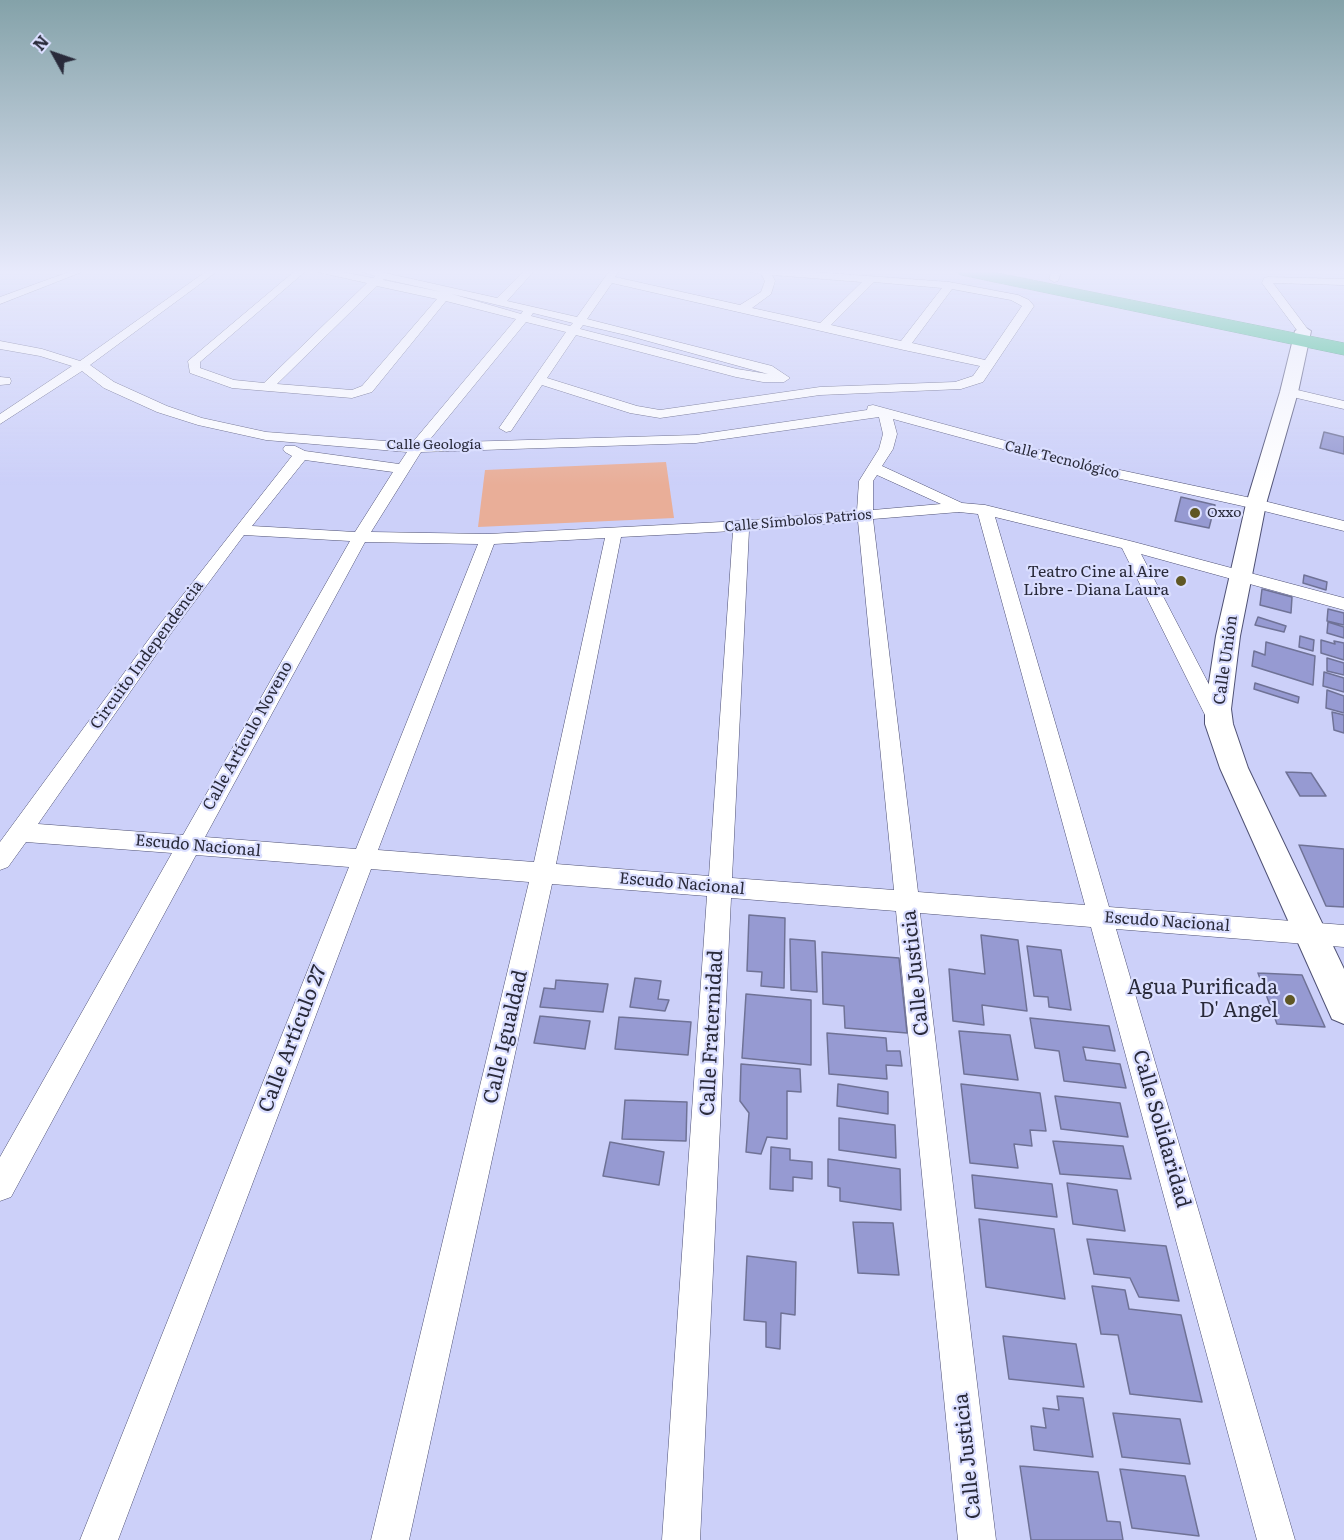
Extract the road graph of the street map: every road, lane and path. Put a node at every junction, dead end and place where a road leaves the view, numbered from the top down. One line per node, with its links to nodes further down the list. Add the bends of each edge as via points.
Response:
1 (115, 342): 17 (street)
2 (217, 342): 19 (street, via 194,361 195,370 232,384)
3 (313, 342): 19 (street)
4 (406, 342): 19 (street, via 361,393)
5 (503, 342): 27 (street, Calle Artículo Noveno)
6 (565, 342): 18 (street)
7 (633, 342): 20 (street, Calle Tecnológico, via 736,373 784,378)
8 (886, 342): 14 (street)
9 (907, 342): 14 (street)
10 (1003, 342): 16 (street)
11 (1301, 342): 21 (street, Calle Unión)
12 (1323, 342): 15 (highway)
13 (0, 345): 17 (street, Calle Geología)
14 (904, 346): 16 (street)
15 (1344, 349)
16 (987, 364): 20 (street, via 978,380 956,386)
17 (82, 366): 24 (street); 26 (street, Calle Geología, via 110,385 162,409)
18 (539, 380): 20 (street, via 660,414); 25 (street)
19 (267, 387)
20 (820, 391): 23 (street, Calle Tecnológico)
21 (1289, 392): 22 (street); 31 (street, Calle Unión)
22 (1344, 405)
23 (884, 412): 27 (street, Calle Geología, via 696,439); 29 (street, Calle Justicia, via 890,434); 31 (street, Calle Tecnológico, via 1085,467)
24 (0, 420)
25 (506, 428)
26 (266, 436): 27 (street, Calle Geología); 28 (street)
27 (416, 448): 30 (street, Calle Artículo Noveno)
28 (301, 455): 30 (street); 37 (street, Circuito Independencia)
29 (874, 468): 32 (street); 34 (street, Calle Justicia, via 866,481)
30 (403, 469): 39 (street, Calle Artículo Noveno)
31 (1256, 504): 36 (street, Calle Tecnológico); 42 (street, Calle Unión)
32 (959, 507): 33 (street, Calle Símbolos Patrios); 34 (street, Calle Símbolos Patrios)
33 (985, 510): 41 (street, Calle Símbolos Patrios); 52 (street, Calle Solidaridad)
34 (865, 516): 35 (street, Calle Símbolos Patrios); 51 (street, Calle Justicia)
35 (741, 526): 38 (street, Calle Símbolos Patrios); 50 (street, Calle Fraternidad)
36 (1344, 526)
37 (240, 530): 39 (street, Calle Símbolos Patrios); 45 (street, Circuito Independencia)
38 (614, 532): 40 (street, Calle Símbolos Patrios); 49 (street, Calle Igualdad)
39 (360, 537): 40 (street, Calle Símbolos Patrios); 46 (street, Calle Artículo Noveno)
40 (488, 539): 47 (street, Calle Artículo 27)
41 (1128, 545): 42 (street, Calle Símbolos Patrios); 44 (street)
42 (1240, 575): 43 (street, Calle Símbolos Patrios); 44 (street, Calle Unión, via 1221,682)
43 (1344, 604)
44 (1220, 724): 53 (street, Calle Unión, via 1234,768)
45 (21, 832): 46 (street, Escudo Nacional); 48 (street, Circuito Independencia)
46 (187, 845): 47 (street, Escudo Nacional); 56 (street, Calle Artículo Noveno)
47 (363, 859): 49 (street, Escudo Nacional); 57 (street, Calle Artículo 27)
48 (0, 860)
49 (543, 873): 50 (street, Escudo Nacional); 58 (street, Calle Igualdad)
50 (721, 887): 51 (street, Escudo Nacional); 59 (street, Calle Fraternidad)
51 (909, 902): 52 (street, Escudo Nacional); 60 (street, Calle Justicia)
52 (1101, 917): 53 (street, Escudo Nacional); 61 (street, Calle Solidaridad)
53 (1311, 934): 54 (street, Escudo Nacional); 55 (street, Calle Unión)
54 (1344, 936)
55 (1344, 1007)
56 (0, 1186)
57 (99, 1540)
58 (390, 1540)
59 (681, 1540)
60 (977, 1540)
61 (1276, 1540)

